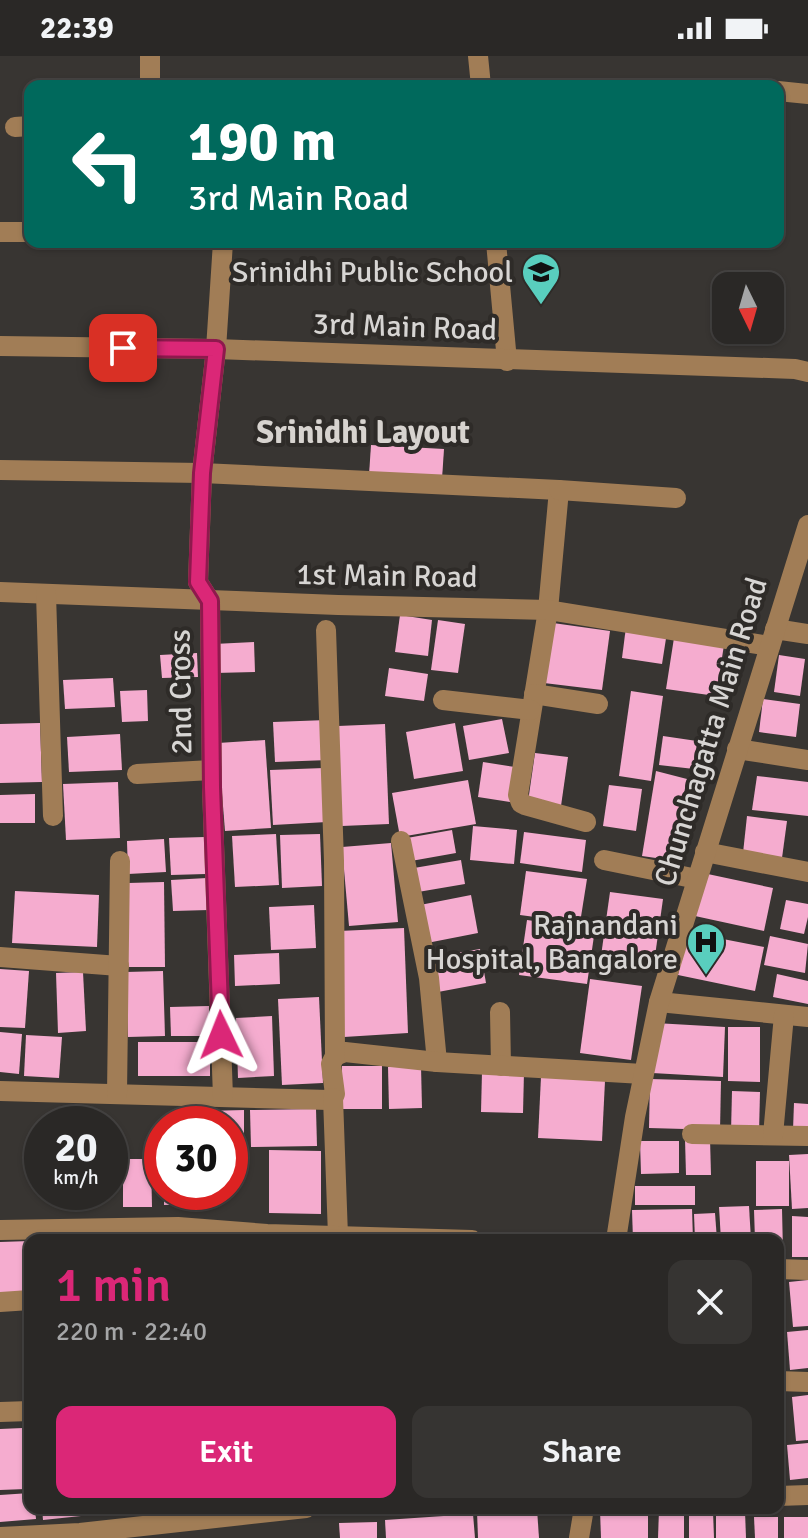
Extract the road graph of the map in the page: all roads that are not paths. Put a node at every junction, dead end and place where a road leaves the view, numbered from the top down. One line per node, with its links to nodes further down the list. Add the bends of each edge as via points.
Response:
1 (150, 56): 3 (street)
2 (478, 56): 4 (street)
3 (150, 80)
4 (480, 80)
5 (784, 92): 6 (street)
6 (808, 94)
7 (0, 232): 8 (street)
8 (24, 232)
9 (223, 248): 12 (street, 2nd Cross)
10 (497, 248): 13 (street)
11 (0, 346): 12 (street, 3rd Main Road)
12 (216, 349): 13 (street, 3rd Main Road); 16 (street, 2nd Cross)
13 (507, 361): 14 (street, 3rd Main Road)
14 (808, 372)
15 (0, 470): 16 (street)
16 (202, 473): 17 (street); 22 (street, 2nd Cross, via 198,582)
17 (559, 490): 18 (street); 23 (street)
18 (676, 498)
19 (808, 525): 26 (street, Chunchagatta Main Road)
20 (0, 592): 21 (street, 1st Main Road)
21 (46, 594): 22 (street, 1st Main Road); 34 (street)
22 (210, 601): 23 (street, 1st Main Road); 32 (street, 2nd Cross)
23 (548, 610): 26 (street, 1st Main Road); 28 (street)
24 (326, 630): 48 (street)
25 (808, 634): 26 (street, 1st Main Road)
26 (772, 637): 30 (street, Chunchagatta Main Road)
27 (443, 700): 28 (street)
28 (532, 702): 29 (street); 35 (street, via 521,803)
29 (598, 704)
30 (737, 749): 31 (street); 37 (street, Chunchagatta Main Road)
31 (808, 760)
32 (212, 770): 33 (street); 54 (street, 2nd Cross)
33 (137, 774)
34 (53, 816)
35 (586, 822)
36 (401, 841): 49 (street, via 429,978)
37 (705, 852): 40 (street); 41 (street, Chunchagatta Main Road)
38 (604, 860): 41 (street)
39 (120, 861): 43 (street)
40 (808, 872)
41 (697, 879): 44 (street, Chunchagatta Main Road)
42 (0, 957): 43 (street)
43 (119, 966): 53 (street)
44 (659, 1002): 46 (street); 51 (street, Chunchagatta Main Road)
45 (500, 1012): 50 (street)
46 (784, 1015): 47 (street); 57 (street)
47 (808, 1017)
48 (335, 1056): 49 (street, via 345,1052); 55 (street)
49 (437, 1062): 50 (street)
50 (501, 1066): 51 (street)
51 (643, 1074): 62 (street, Chunchagatta Main Road)
52 (0, 1091): 53 (street)
53 (117, 1094): 54 (street)
54 (223, 1097): 55 (street)
55 (333, 1098): 61 (street)
56 (692, 1134): 57 (street)
57 (773, 1135): 58 (street)
58 (808, 1136)
59 (0, 1230): 60 (street, via 178,1227)
60 (240, 1234)
61 (338, 1234)
62 (617, 1234)
63 (784, 1269): 64 (street)
64 (808, 1270)
65 (24, 1300): 66 (street)
66 (0, 1302)
67 (784, 1381): 68 (street)
68 (808, 1382)
69 (24, 1411): 70 (street)
70 (0, 1412)
71 (808, 1495): 72 (street)
72 (784, 1496)
73 (252, 1514): 75 (street)
74 (583, 1514): 76 (street)
75 (0, 1537)
76 (579, 1538)

